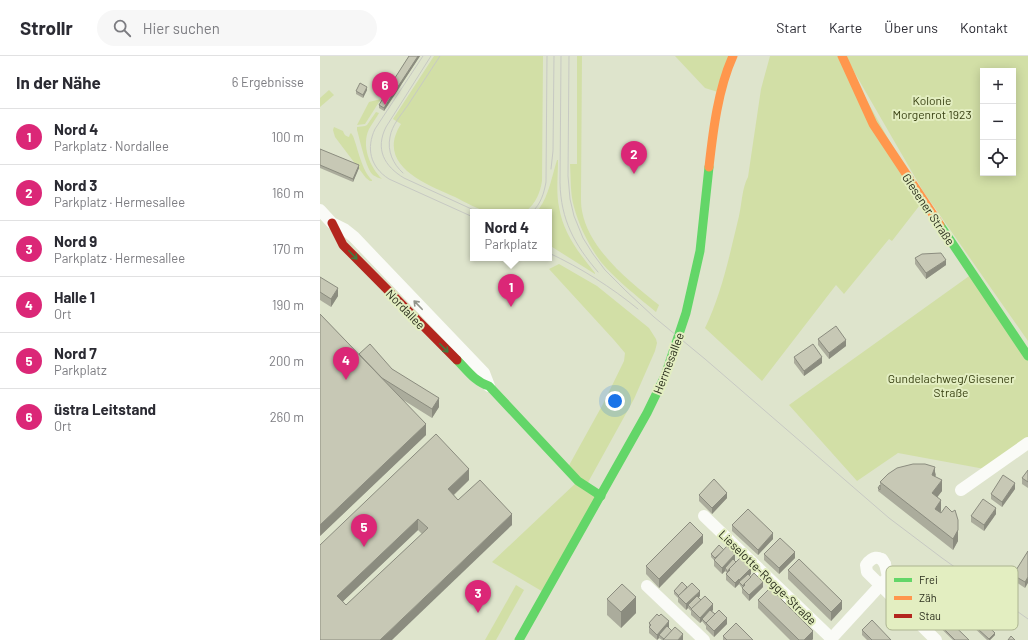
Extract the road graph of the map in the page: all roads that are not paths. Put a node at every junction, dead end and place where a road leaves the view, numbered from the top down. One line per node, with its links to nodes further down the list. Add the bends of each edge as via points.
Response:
1 (733, 56): 8 (main road, Hermesallee, via 720,93 712,136 700,251 686,313 665,376)
2 (842, 56): 4 (main road, Giesener Straße, via 873,124)
3 (320, 210): 5 (street, Nordallee, via 332,223 354,237 484,373)
4 (1028, 356)
5 (489, 386): 8 (main road, Nordallee, via 578,481)
6 (1028, 443): 7 (street)
7 (961, 490)
8 (601, 496): 17 (main road, Hermesallee)
9 (704, 516): 16 (street, Lieselotte-Rogge-Straße)
10 (886, 571): 12 (street, via 880,558 870,560 866,565 867,572)
11 (886, 579): 12 (street)
12 (881, 585): 14 (street); 16 (street)
13 (647, 586): 18 (street)
14 (886, 590)
15 (926, 630): 19 (street)
16 (830, 639)
17 (519, 640)
18 (704, 640)
19 (936, 640)

